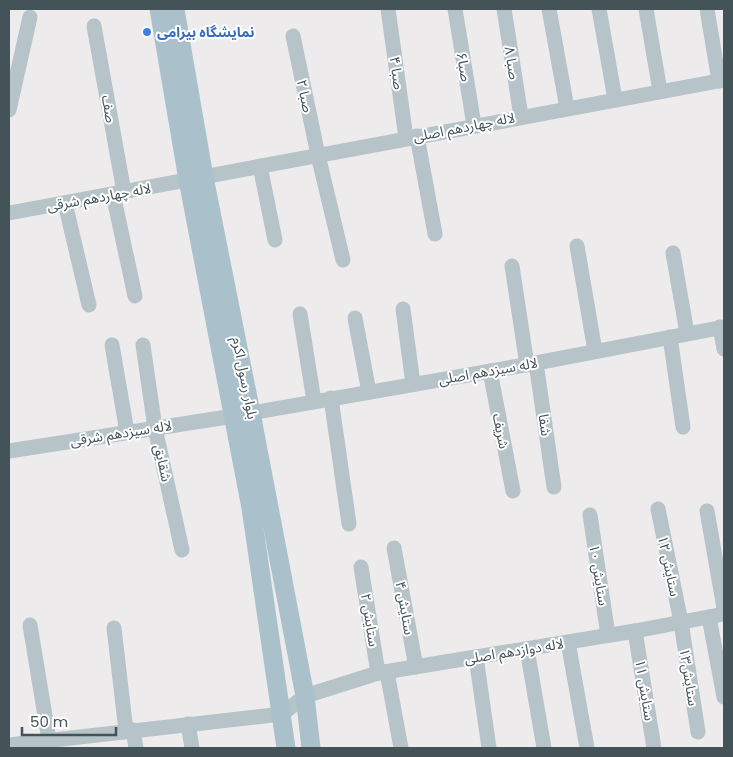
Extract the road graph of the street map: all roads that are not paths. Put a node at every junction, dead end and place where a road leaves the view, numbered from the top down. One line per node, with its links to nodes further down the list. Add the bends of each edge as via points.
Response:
1 (158, 9): 23 (main road, بلوار رسول اکرم)
2 (175, 9): 23 (main road, بلوار رسول اکرم)
3 (388, 9): 20 (street, صبا ۴)
4 (455, 9): 19 (street, صبا۶)
5 (504, 9): 18 (street, صبا ۸)
6 (549, 9): 16 (street)
7 (599, 9): 15 (street)
8 (646, 9): 14 (street)
9 (707, 9): 13 (street)
10 (30, 17): 17 (street)
11 (94, 26): 24 (street, صف)
12 (293, 36): 21 (street, صبا ۲)
13 (722, 80): 14 (street, لاله چهاردهم اصلی)
14 (660, 91): 15 (street, لاله چهاردهم اصلی)
15 (615, 99): 16 (street, لاله چهاردهم اصلی)
16 (567, 108): 18 (street, لاله چهاردهم اصلی)
17 (9, 110)
18 (521, 116): 19 (street, لاله چهاردهم اصلی)
19 (474, 125): 20 (street, لاله چهاردهم اصلی)
20 (412, 137): 21 (street, لاله چهاردهم اصلی); 27 (street, صبا ۴)
21 (318, 155): 22 (street, لاله چهاردهم اصلی); 31 (street, صبا ۲)
22 (260, 166): 23 (street, لاله چهاردهم اصلی); 28 (street)
23 (196, 178): 24 (street, لاله چهاردهم شرقی); 51 (main road, بلوار رسول اکرم)
24 (119, 193): 25 (street, لاله چهاردهم شرقی); 33 (street, صف)
25 (65, 203): 26 (street, لاله چهاردهم شرقی); 34 (street)
26 (9, 213)
27 (435, 234)
28 (275, 240)
29 (577, 246): 44 (street)
30 (674, 253): 39 (street)
31 (343, 260)
32 (512, 266): 45 (street, شفا)
33 (135, 296)
34 (89, 305)
35 (403, 309): 47 (street)
36 (300, 314): 50 (street)
37 (355, 318): 48 (street)
38 (722, 327): 39 (street, لاله سیزدهم اصلی); 43 (street)
39 (687, 333): 40 (street, لاله سیزدهم اصلی)
40 (670, 337): 44 (street, لاله سیزدهم اصلی); 52 (street)
41 (112, 345): 54 (street)
42 (143, 345): 53 (street, شقایق)
43 (724, 349)
44 (595, 351): 45 (street, لاله سیزدهم اصلی)
45 (531, 364): 46 (street, لاله سیزدهم اصلی); 56 (street, شفا)
46 (490, 371): 47 (street, لاله سیزدهم اصلی); 57 (street, شریف)
47 (413, 384): 48 (street, لاله سیزدهم اصلی)
48 (370, 392): 49 (street, لاله سیزدهم اصلی)
49 (331, 398): 50 (street, لاله سیزدهم اصلی); 61 (street)
50 (314, 401): 51 (street, لاله سیزدهم اصلی)
51 (243, 415): 53 (street, لاله سیزدهم شرقی); 78 (main road, بلوار رسول اکرم); 80 (main road, بلوار رسول اکرم, via 251,508)
52 (683, 427)
53 (156, 428): 54 (street, لاله سیزدهم شرقی); 63 (street, شقایق)
54 (128, 432): 55 (street, لاله سیزدهم شرقی)
55 (9, 451)
56 (554, 487)
57 (512, 491)
58 (658, 509): 68 (street, ستایش ۱۲)
59 (707, 511): 65 (street)
60 (590, 515): 72 (street, ستایش ۱۰)
61 (349, 524)
62 (394, 548): 76 (street, ستایش ۴)
63 (182, 550)
64 (361, 566): 77 (street, ستایش ۲)
65 (724, 608)
66 (724, 614): 67 (street, لاله دوازدهم اصلی)
67 (709, 617): 68 (street, لاله دوازدهم اصلی); 79 (street)
68 (680, 622): 71 (street, لاله دوازدهم اصلی); 83 (street, ستایش۱۳)
69 (30, 625): 84 (street)
70 (114, 628): 82 (street)
71 (635, 631): 72 (street, لاله دوازدهم اصلی); 94 (street, ستایش ۱۱)
72 (608, 635): 73 (street, لاله دوازدهم اصلی)
73 (568, 642): 74 (street, لاله دوازدهم اصلی); 93 (street)
74 (526, 649): 75 (street, لاله دوازدهم اصلی); 92 (street)
75 (476, 657): 76 (street, لاله دوازدهم اصلی); 91 (street)
76 (416, 667): 77 (street, لاله دوازدهم اصلی)
77 (383, 672): 78 (street, لاله دوازدهم اصلی); 90 (street, ستایش ۲)
78 (305, 696): 80 (street); 89 (main road, بلوار رسول اکرم)
79 (724, 697)
80 (282, 714): 81 (street); 88 (main road, بلوار رسول اکرم)
81 (188, 724): 82 (street); 87 (street)
82 (130, 730): 84 (street); 86 (street)
83 (698, 732)
84 (49, 740): 85 (street)
85 (12, 746)
86 (136, 748)
87 (192, 748)
88 (286, 748)
89 (311, 748)
90 (401, 748)
91 (489, 748)
92 (544, 748)
93 (587, 748)
94 (654, 748)

